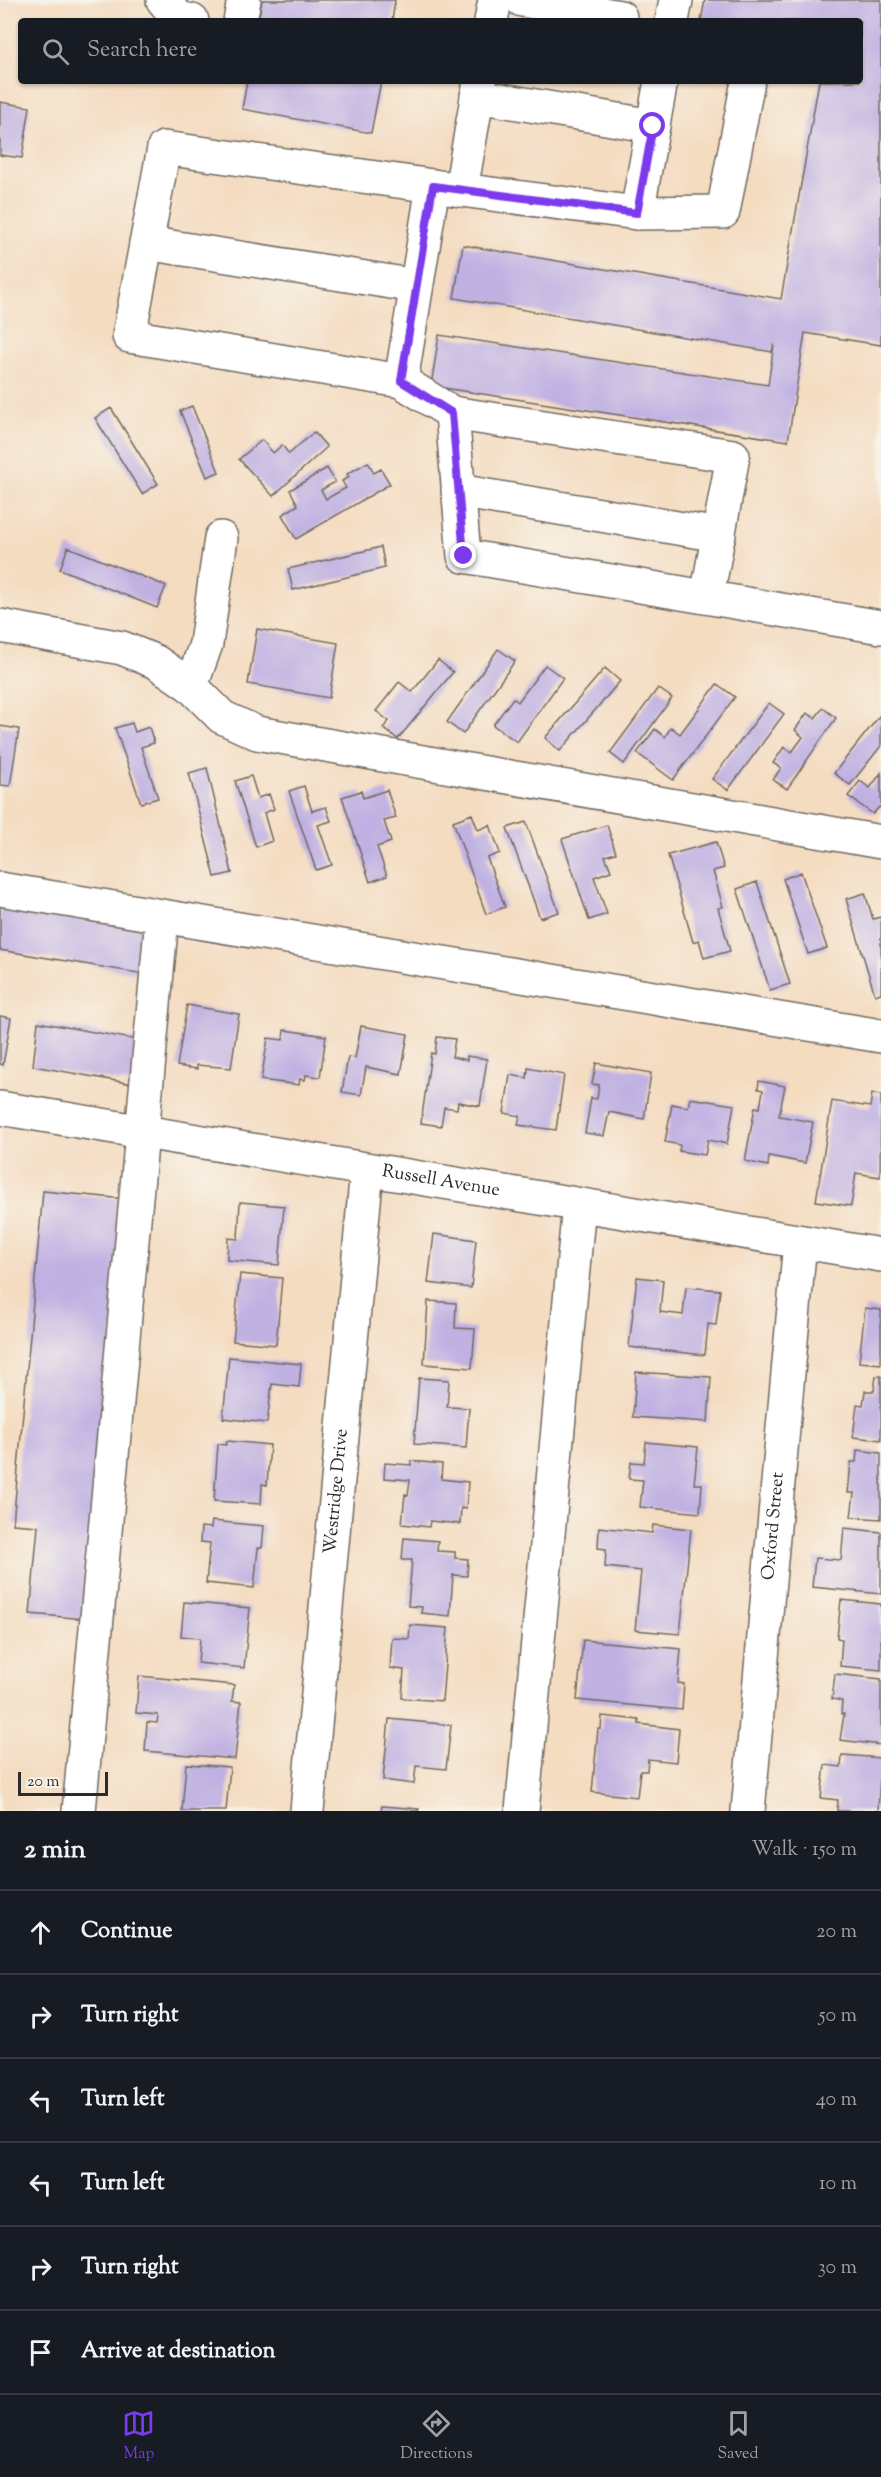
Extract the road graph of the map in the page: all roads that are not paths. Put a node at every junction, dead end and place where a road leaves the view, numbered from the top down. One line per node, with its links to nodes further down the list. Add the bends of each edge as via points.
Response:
1 (163, 0): 7 (street)
2 (244, 0): 8 (street)
3 (495, 0): 9 (street)
4 (522, 0): 6 (street)
5 (676, 0): 10 (street)
6 (620, 17)
7 (178, 18)
8 (241, 18)
9 (492, 18)
10 (673, 18)
11 (660, 84): 14 (street)
12 (747, 84): 16 (street, via 723,212)
13 (478, 89): 14 (street); 15 (street)
14 (653, 126): 16 (street)
15 (447, 188): 16 (street); 17 (street, via 164,148); 18 (street)
16 (637, 213)
17 (146, 243): 18 (street); 19 (street, via 129,336)
18 (417, 286): 19 (street)
19 (401, 381): 20 (street)
20 (452, 413): 21 (street); 22 (street, via 733,456)
21 (458, 491): 22 (street); 24 (street, via 464,556)
22 (719, 535): 24 (street)
23 (221, 538): 27 (street, via 206,644)
24 (707, 597): 26 (street)
25 (0, 626): 27 (street, via 122,648 156,662)
26 (881, 627)
27 (191, 686): 28 (street, via 222,717 257,733)
28 (881, 842)
29 (0, 889): 30 (street)
30 (162, 918): 31 (street); 33 (street)
31 (881, 1036)
32 (0, 1108): 33 (street, Russell Avenue)
33 (141, 1132): 34 (street, Russell Avenue); 38 (street)
34 (367, 1170): 35 (street, Russell Avenue); 39 (street, Westridge Drive)
35 (579, 1205): 36 (street, Russell Avenue); 40 (street)
36 (800, 1242): 37 (street, Russell Avenue); 41 (street, Oxford Street)
37 (881, 1256)
38 (79, 1811)
39 (307, 1811)
40 (522, 1811)
41 (748, 1811)

